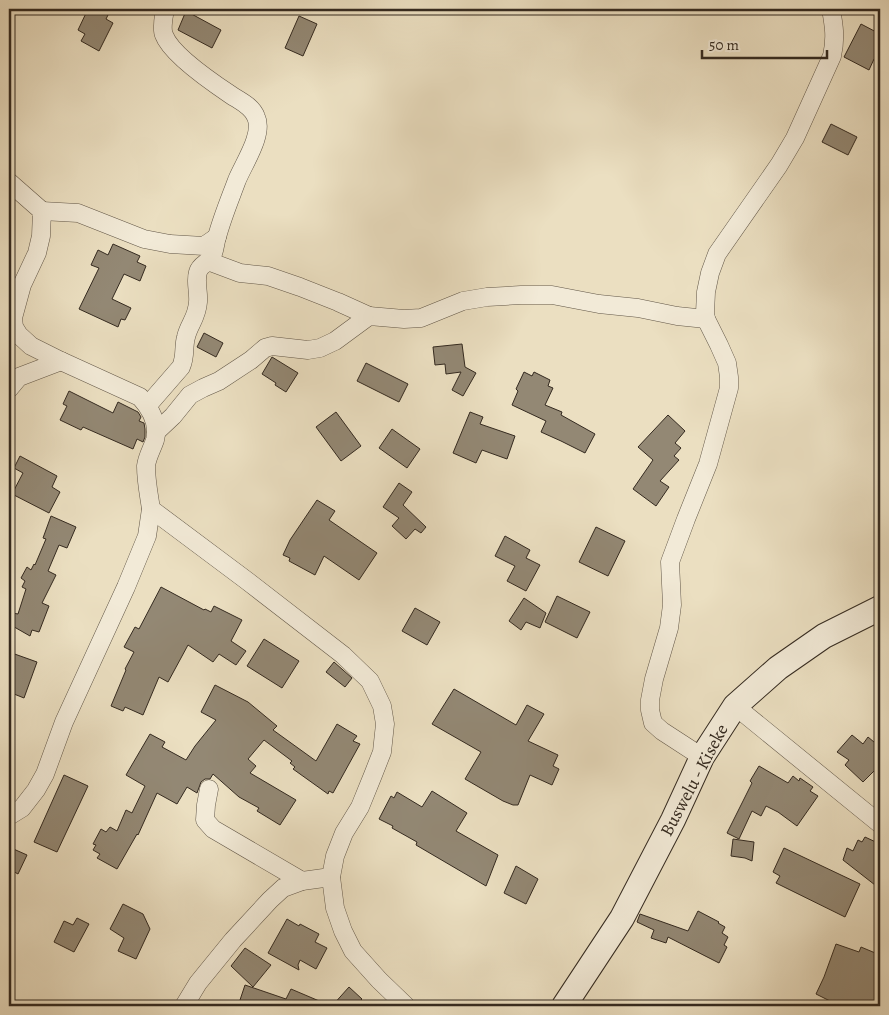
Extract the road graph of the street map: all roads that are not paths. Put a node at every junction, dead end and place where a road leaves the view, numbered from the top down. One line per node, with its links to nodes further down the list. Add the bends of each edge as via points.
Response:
1 (165, 9): 5 (street, via 163,34 172,48 250,107 258,124 255,142)
2 (831, 9): 8 (street, via 835,43 832,56 796,138 717,254 706,292)
3 (9, 182): 4 (street)
4 (42, 211): 5 (street, via 78,213 144,239 170,244 204,246); 9 (street, via 41,236 22,285 13,318 14,327 31,346)
5 (217, 237): 6 (street)
6 (208, 261): 7 (street, via 240,272 268,276); 11 (street, via 198,272 198,304 186,337 184,360)
7 (369, 316): 8 (street, via 421,318 463,301 552,294); 12 (street, via 320,348 266,348 219,381 190,395)
8 (706, 319): 17 (street, via 727,363 729,388 708,464 670,562 672,605 669,628 650,700 652,723)
9 (61, 361): 10 (street, via 19,377); 11 (street)
10 (9, 389)
11 (151, 402): 12 (street); 13 (street)
12 (183, 403): 13 (street)
13 (156, 432): 14 (street, via 146,465)
14 (151, 509): 19 (street, via 147,536 64,722 46,774 22,808); 21 (street, via 343,655 370,681 382,706 385,724 382,752 360,807 338,848)
15 (880, 608): 16 (main road, Buswelu - Kiseke, via 824,636 778,668)
16 (735, 706): 17 (main road, Buswelu - Kiseke); 20 (street)
17 (702, 757): 25 (main road, Buswelu - Kiseke, via 622,918)
18 (209, 789): 22 (street, via 205,820 213,829)
19 (9, 816)
20 (880, 824)
21 (332, 877): 22 (street); 24 (street, via 335,908 354,951)
22 (302, 881): 23 (street, via 283,888 270,900 198,983)
23 (184, 1006)
24 (406, 1006)
25 (564, 1006)

